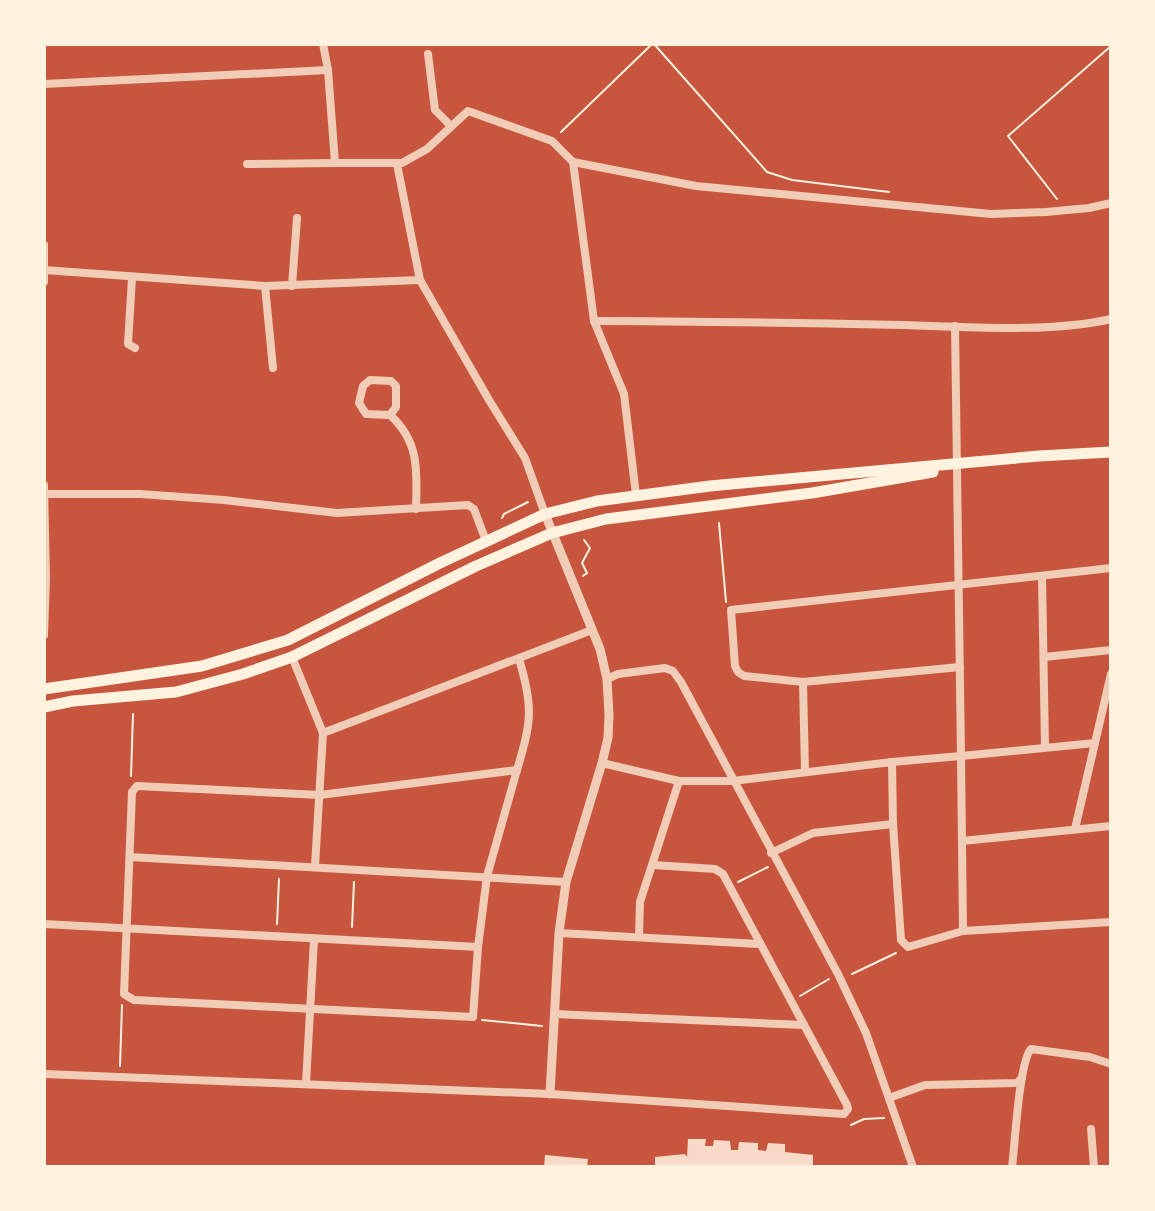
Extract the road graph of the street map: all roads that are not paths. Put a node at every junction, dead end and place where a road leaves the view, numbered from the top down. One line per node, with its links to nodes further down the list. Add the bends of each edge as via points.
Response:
1 (323, 44): 3 (street)
2 (428, 54): 5 (street, via 435,110)
3 (328, 70): 4 (street); 7 (street)
4 (44, 84)
5 (450, 125): 6 (street, via 468,111 552,141); 9 (street, via 427,149)
6 (573, 162): 10 (street, via 696,186 957,212 1046,212); 20 (street)
7 (335, 163): 8 (street); 9 (street)
8 (247, 164)
9 (397, 164): 15 (street)
10 (1111, 203)
11 (297, 218): 18 (street)
12 (44, 245): 13 (street)
13 (44, 270): 14 (street); 16 (street)
14 (132, 278): 17 (street); 22 (street, via 128,344)
15 (420, 280): 18 (street); 31 (street, via 525,458)
16 (44, 282)
17 (265, 286): 18 (street); 23 (street)
18 (292, 286)
19 (1111, 319): 21 (street, via 1057,326)
20 (594, 321): 21 (street); 29 (street, via 624,394)
21 (955, 326): 26 (street)
22 (135, 348)
23 (273, 368)
24 (390, 415): 24 (street, via 366,414 359,403 370,380 396,386 396,407); 30 (street, via 415,453)
25 (1111, 452): 26 (main road)
26 (956, 465): 29 (main road); 32 (main road, via 888,481 606,519); 36 (street)
27 (44, 485): 28 (street)
28 (44, 494): 30 (street, via 140,494 314,513); 38 (street)
29 (636, 495): 31 (main road)
30 (416, 509): 33 (street, via 468,505)
31 (545, 514): 32 (street); 33 (main road)
32 (552, 533): 37 (street); 40 (main road)
33 (486, 541): 47 (main road, via 325,623 262,648 202,666)
34 (1111, 568): 35 (street)
35 (1042, 576): 36 (street); 41 (street)
36 (959, 585): 43 (street); 46 (street, via 731,610 738,672)
37 (592, 630): 42 (street); 45 (street)
38 (44, 635)
39 (1111, 650): 41 (street)
40 (292, 657): 48 (main road, via 176,692); 49 (street)
41 (1044, 657): 51 (street)
42 (519, 659): 49 (street); 55 (street, via 531,710)
43 (960, 667): 46 (street); 52 (street)
44 (1111, 674): 50 (street)
45 (607, 679): 54 (street, via 609,730); 58 (street, via 673,671)
46 (803, 682): 56 (street)
47 (44, 689)
48 (44, 707)
49 (323, 733): 59 (street)
50 (1095, 743): 51 (street); 62 (street)
51 (1045, 747): 52 (street)
52 (961, 756): 53 (street); 63 (street)
53 (892, 762): 56 (street); 60 (street)
54 (602, 763): 57 (street); 69 (street)
55 (517, 770): 59 (street); 68 (street)
56 (805, 772): 58 (street)
57 (679, 781): 58 (street); 66 (street)
58 (733, 781): 64 (street)
59 (320, 795): 65 (street, via 140,785 132,792); 67 (street)
60 (893, 824): 64 (street, via 813,833); 73 (street, via 901,940 908,947)
61 (1111, 826): 62 (street)
62 (1075, 829): 63 (street)
63 (962, 841): 73 (street)
64 (771, 853): 87 (street, via 840,979)
65 (130, 857): 67 (street); 72 (street)
66 (653, 865): 75 (street, via 639,907); 77 (street, via 719,870)
67 (315, 866): 68 (street)
68 (487, 876): 69 (street); 78 (street)
69 (566, 882): 74 (street)
70 (1111, 922): 73 (street)
71 (44, 924): 72 (street)
72 (126, 929): 76 (street); 79 (street, via 126,997)
73 (963, 931)
74 (559, 933): 75 (street); 80 (street)
75 (639, 936): 77 (street)
76 (314, 940): 78 (street); 79 (street)
77 (759, 944): 81 (street)
78 (478, 947): 79 (street, via 473,1017)
79 (309, 1009): 85 (street)
80 (554, 1014): 81 (street); 86 (street)
81 (804, 1025): 86 (street, via 847,1105 844,1114)
82 (1111, 1064): 84 (street, via 1031,1049)
83 (44, 1074): 85 (street)
84 (1022, 1078): 87 (street, via 1017,1083 925,1085); 90 (street)
85 (306, 1083): 86 (street)
86 (550, 1094)
87 (889, 1098): 89 (street)
88 (1091, 1129): 91 (street)
89 (913, 1167)
90 (1012, 1167)
91 (1094, 1167)

